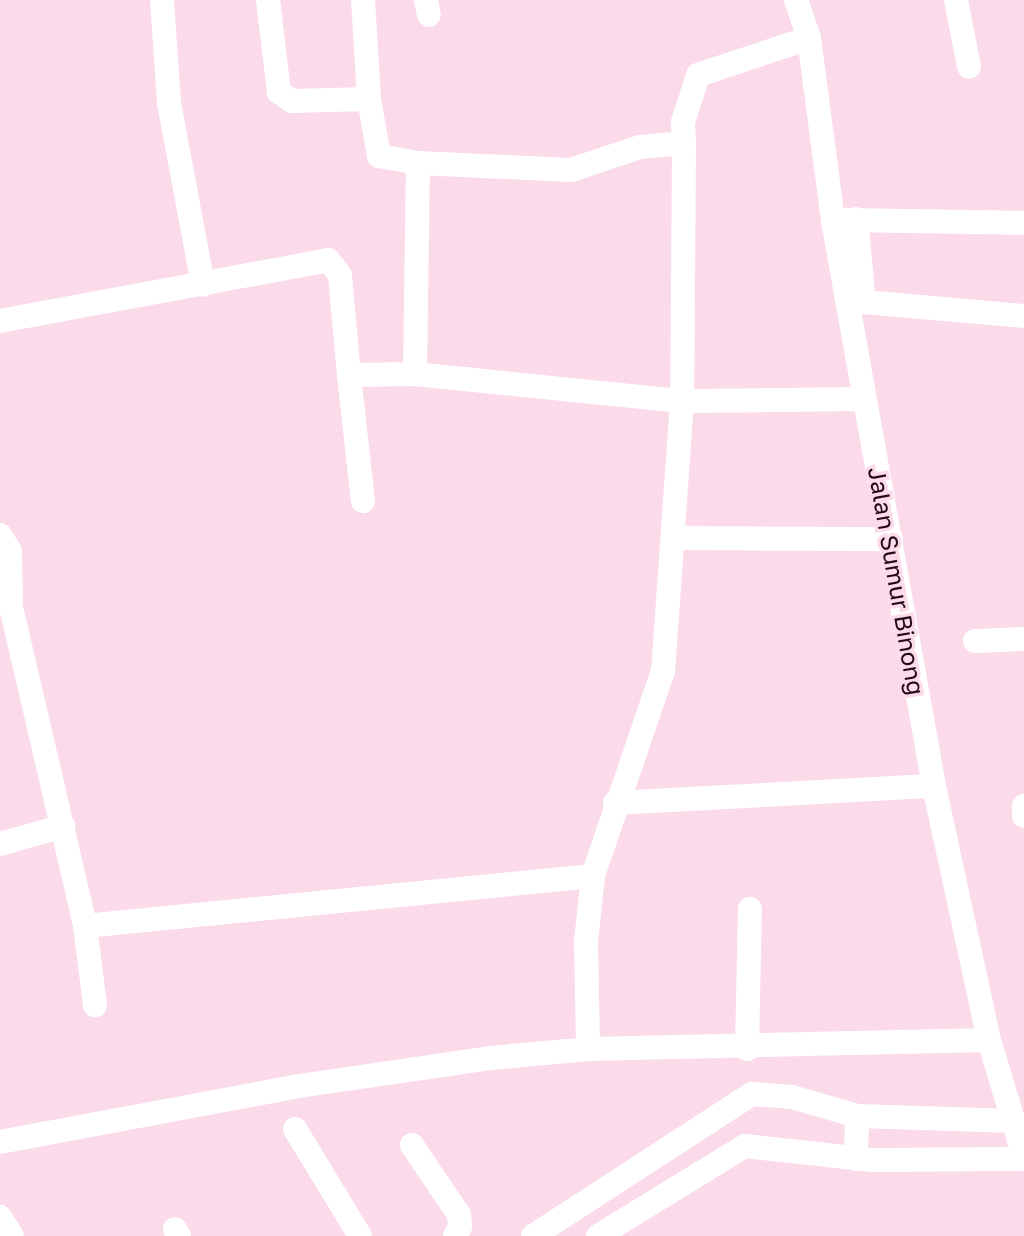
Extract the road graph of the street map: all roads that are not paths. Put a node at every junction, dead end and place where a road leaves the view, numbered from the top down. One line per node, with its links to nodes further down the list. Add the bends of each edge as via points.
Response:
1 (162, 0): 13 (street, via 169,103)
2 (268, 0): 8 (street, via 279,92 292,101)
3 (363, 0): 8 (street)
4 (796, 0): 6 (street, Jalan Sumur Binong)
5 (956, 0): 7 (street)
6 (809, 38): 9 (street, via 698,75 683,122); 12 (street, Jalan Sumur Binong)
7 (969, 66)
8 (369, 99): 10 (street, via 379,156)
9 (684, 143): 10 (street, via 640,147 571,170); 19 (street)
10 (418, 163): 16 (street)
11 (1024, 223): 12 (street)
12 (844, 226): 14 (street, via 864,302); 18 (street, Jalan Sumur Binong)
13 (203, 285): 15 (street); 17 (street, via 328,260 340,275)
14 (1024, 316)
15 (0, 321)
16 (415, 374): 17 (street); 19 (street)
17 (349, 375): 20 (street)
18 (863, 399): 19 (street); 23 (street, Jalan Sumur Binong)
19 (682, 401): 22 (street)
20 (363, 501)
21 (0, 535): 30 (street, via 10,551 11,607)
22 (675, 538): 23 (street); 27 (street, via 663,671 652,714)
23 (891, 539): 26 (street, Jalan Sumur Binong)
24 (1024, 639): 25 (street)
25 (975, 640)
26 (934, 786): 27 (street); 36 (street, Jalan Sumur Binong)
27 (615, 803): 32 (street)
28 (1024, 806): 29 (street)
29 (1024, 816)
30 (63, 826): 31 (street); 34 (street)
31 (0, 844)
32 (593, 876): 34 (street); 37 (street, via 586,942)
33 (750, 909): 38 (street)
34 (85, 926): 35 (street)
35 (95, 1005)
36 (989, 1040): 38 (street); 40 (street, Jalan Sumur Binong)
37 (588, 1049): 38 (street); 42 (street, via 490,1058 299,1086)
38 (747, 1049)
39 (857, 1116): 40 (street); 45 (street); 46 (street, via 792,1097 752,1094)
40 (1015, 1121): 44 (street, Jalan Sumur Binong)
41 (295, 1129): 50 (street)
42 (0, 1142)
43 (412, 1145): 51 (street, via 459,1215 460,1227)
44 (1024, 1158): 45 (street)
45 (856, 1159): 48 (street, via 745,1146)
46 (594, 1196): 48 (street); 52 (street)
47 (0, 1217): 49 (street)
48 (605, 1231)
49 (12, 1236)
50 (359, 1236)
51 (454, 1236)
52 (533, 1236)

